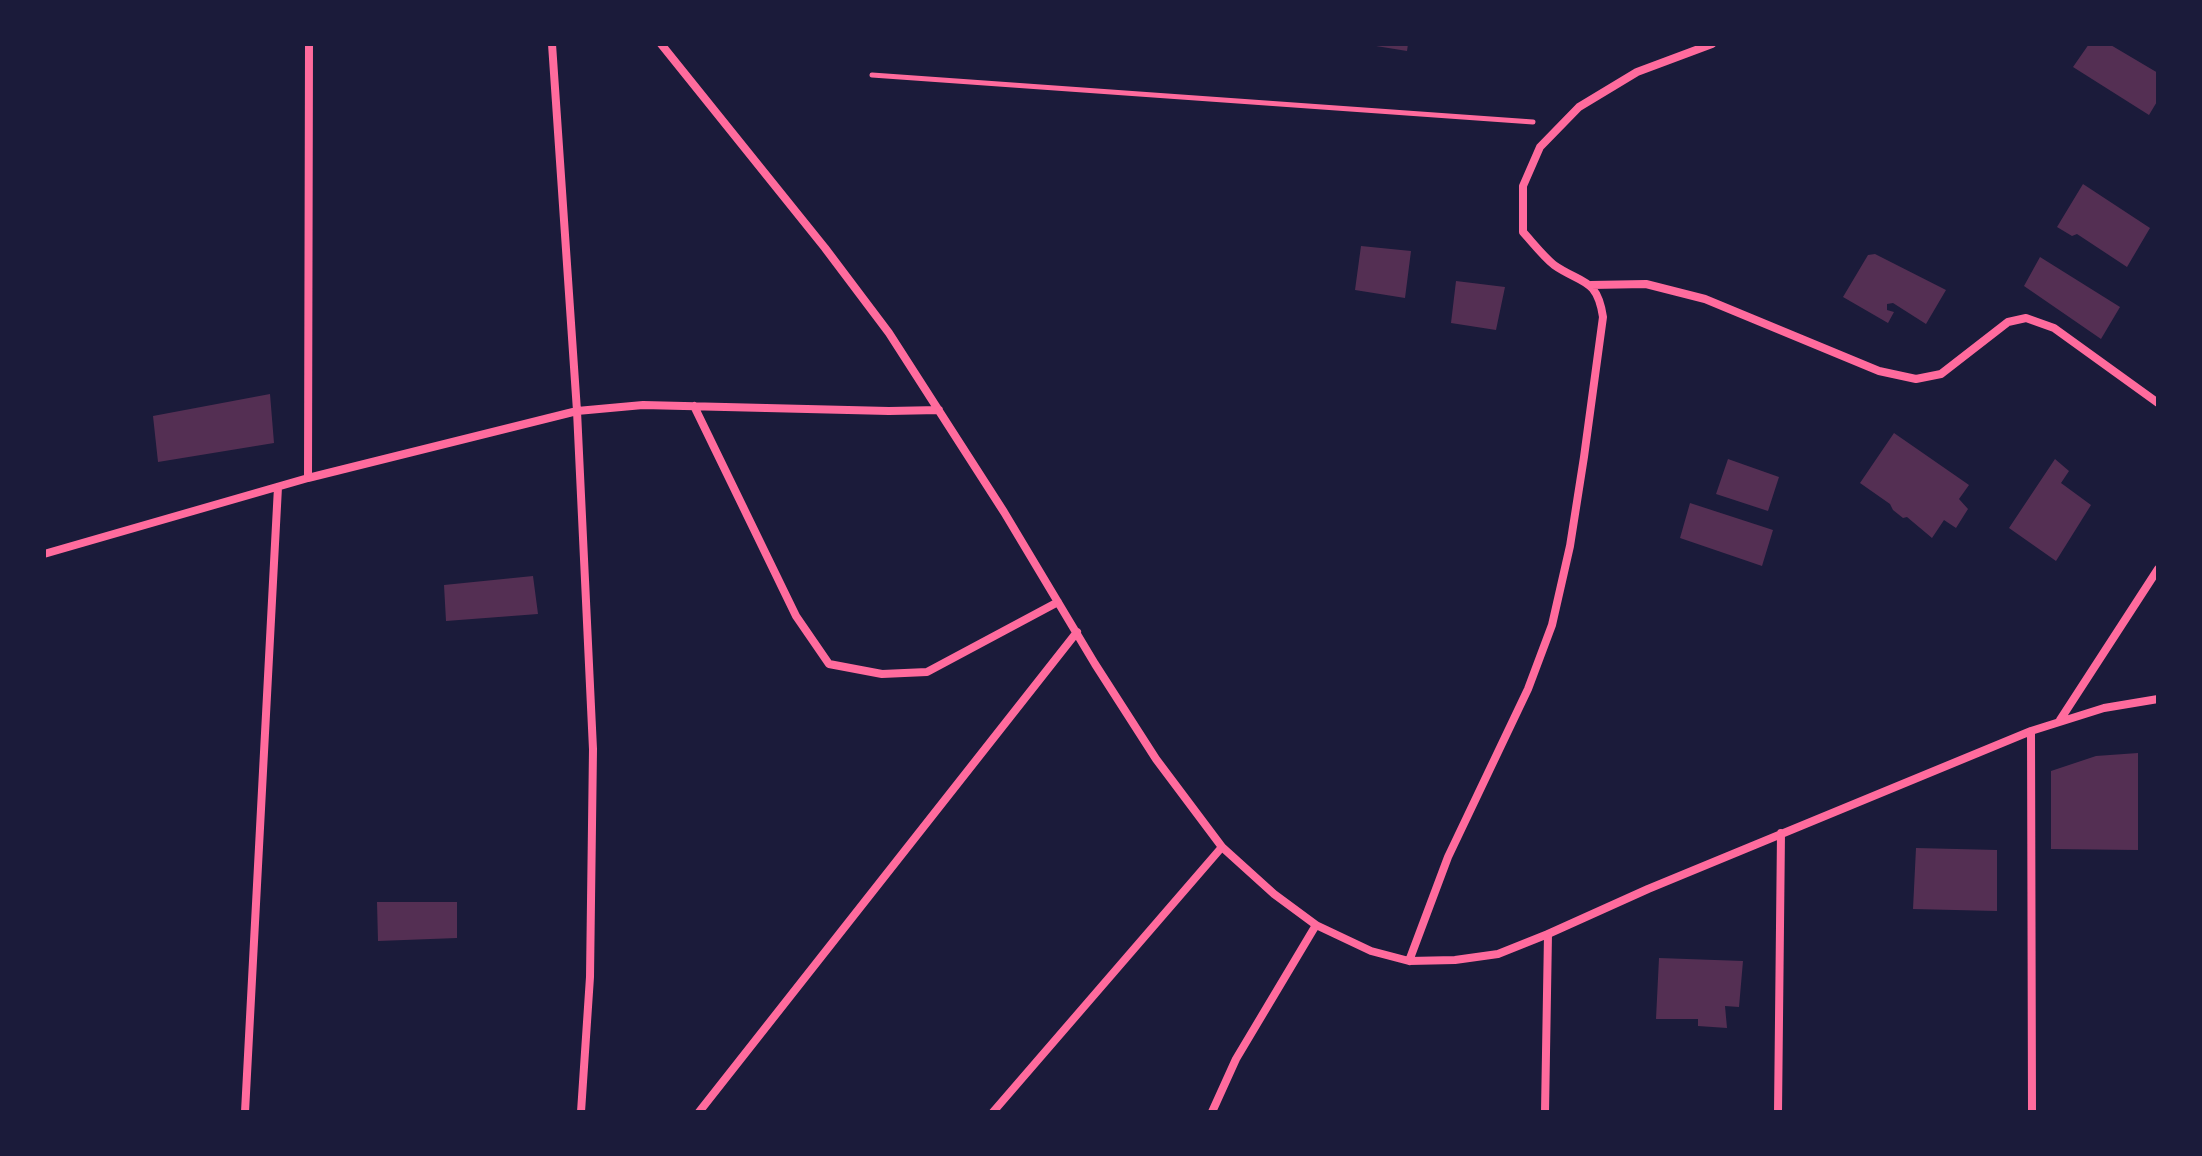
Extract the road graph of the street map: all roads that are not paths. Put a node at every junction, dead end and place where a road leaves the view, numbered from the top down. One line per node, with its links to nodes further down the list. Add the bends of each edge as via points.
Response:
1 (309, 44): 10 (street)
2 (552, 44): 9 (street)
3 (661, 44): 8 (street, via 825,248)
4 (1712, 44): 5 (street, via 1637,72 1579,107 1540,147 1523,186 1523,232 1553,264)
5 (1591, 285): 6 (street, via 1646,284 1705,299 1879,371 1916,379 1941,374 2008,322 2026,318 2054,328); 23 (street, via 1603,317 1572,531 1552,625 1528,689 1448,857)
6 (2158, 403)
7 (694, 406): 8 (street); 9 (street); 14 (street, via 796,616 829,664 882,674 927,672)
8 (939, 410): 14 (street)
9 (577, 411): 10 (street); 25 (street, via 593,749 590,977)
10 (308, 478): 11 (street)
11 (278, 487): 12 (street); 24 (street)
12 (44, 554)
13 (2158, 569): 17 (street)
14 (1058, 602): 15 (street)
15 (1077, 632): 20 (street, via 1156,759); 26 (street)
16 (2158, 699): 17 (street)
17 (2059, 721): 18 (street)
18 (2031, 731): 19 (street); 31 (street)
19 (1781, 833): 22 (street); 30 (street)
20 (1222, 847): 21 (street); 27 (street)
21 (1316, 925): 23 (street, via 1371,951); 28 (street, via 1236,1059)
22 (1548, 934): 23 (street, via 1498,954); 29 (street)
23 (1409, 961)
24 (245, 1112)
25 (581, 1112)
26 (699, 1112)
27 (993, 1112)
28 (1212, 1112)
29 (1545, 1112)
30 (1778, 1112)
31 (2032, 1112)

